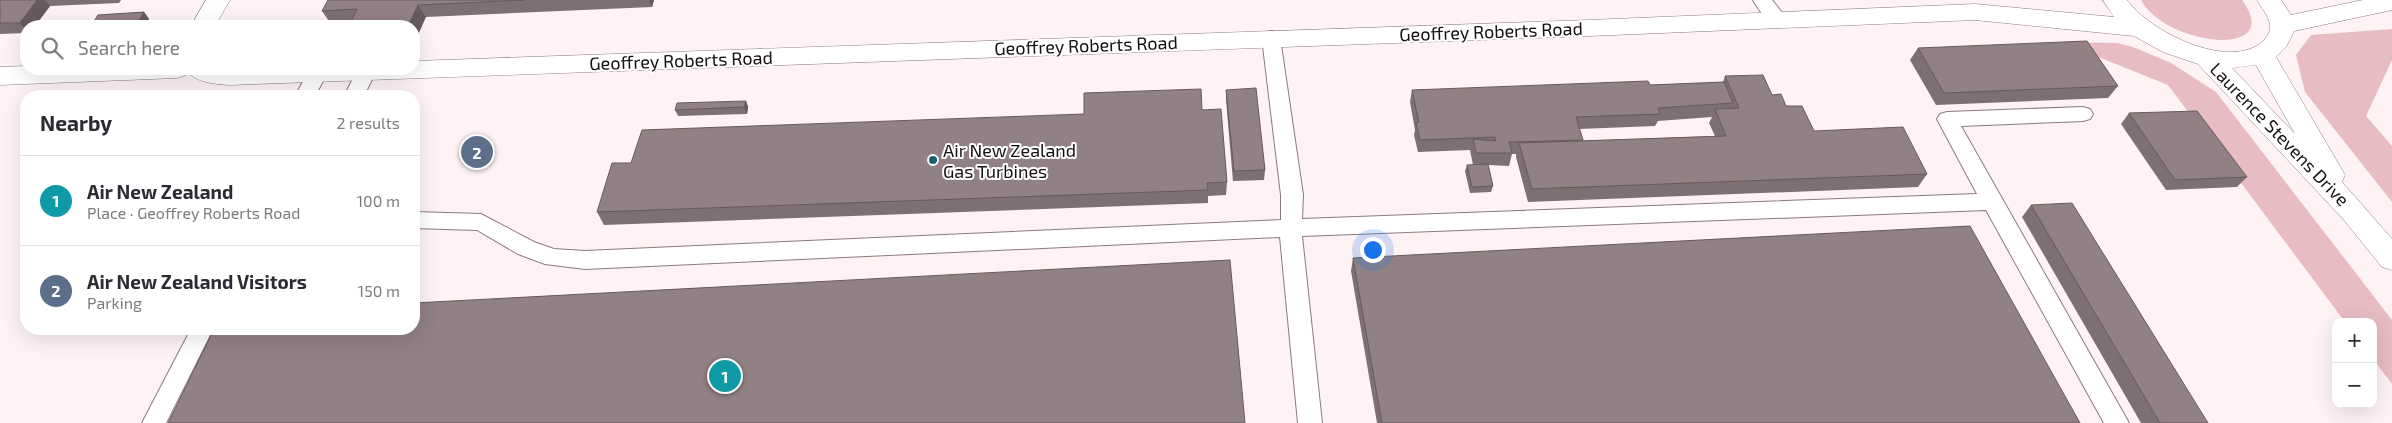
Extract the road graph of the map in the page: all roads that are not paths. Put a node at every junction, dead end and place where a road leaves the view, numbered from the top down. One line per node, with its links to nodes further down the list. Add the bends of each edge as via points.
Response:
1 (218, 0): 9 (street)
2 (1762, 0): 7 (lane)
3 (2027, 0): 8 (street, Geoffrey Roberts Road)
4 (2115, 0): 11 (street)
5 (2269, 0): 10 (street)
6 (2392, 2): 10 (street)
7 (1775, 10): 8 (street, Geoffrey Roberts Road); 12 (street, Geoffrey Roberts Road)
8 (1975, 12): 11 (street, Geoffrey Roberts Road)
9 (206, 20)
10 (2282, 24): 13 (street, via 2281,35)
11 (2139, 28): 14 (street, via 2158,39)
12 (1271, 38): 15 (street, Geoffrey Roberts Road); 28 (lane, via 1292,194)
13 (2263, 55): 14 (street, via 2236,60); 26 (street, Laurence Stevens Drive)
14 (2206, 57): 26 (street, Laurence Stevens Drive)
15 (420, 69)
16 (25, 75): 21 (street)
17 (213, 75): 18 (street, Geoffrey Roberts Road)
18 (251, 75)
19 (316, 75): 22 (lane)
20 (364, 75): 23 (lane)
21 (0, 76)
22 (308, 90)
23 (357, 90)
24 (2083, 114): 25 (lane, via 1947,119)
25 (1992, 202): 28 (lane); 33 (lane)
26 (2353, 211): 29 (street, Laurence Stevens Drive)
27 (420, 220): 28 (lane, via 481,222 526,248 553,258 585,260)
28 (1292, 228): 32 (lane, via 1291,248)
29 (2392, 259)
30 (199, 335): 31 (lane)
31 (154, 423)
32 (1310, 423)
33 (2117, 423)

